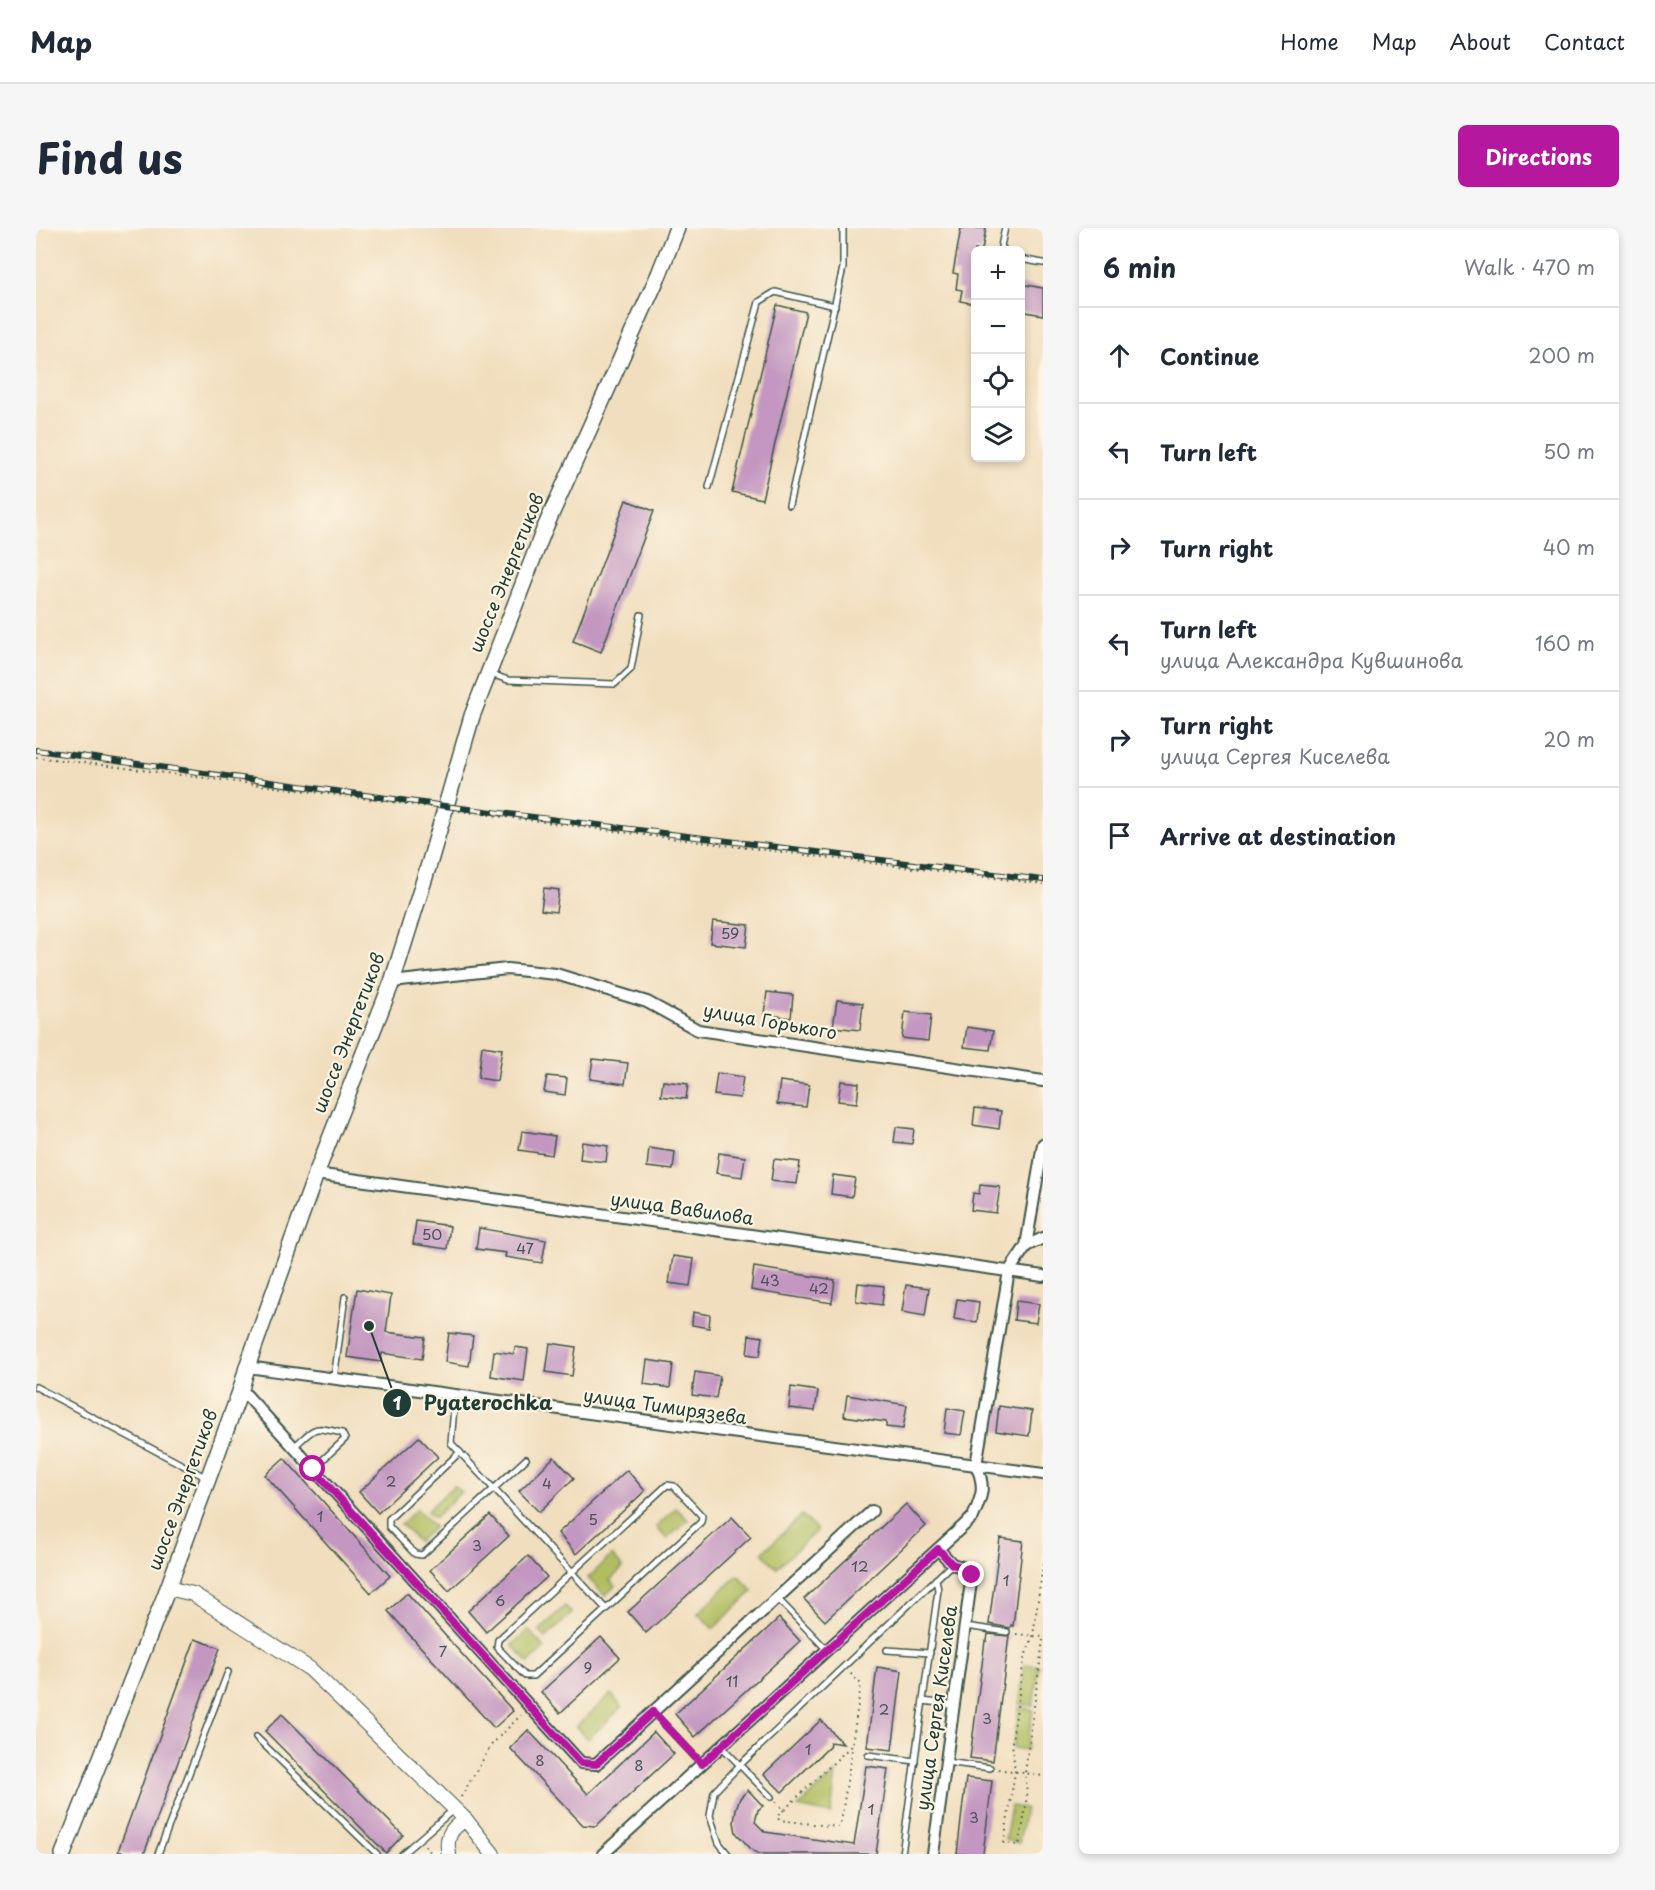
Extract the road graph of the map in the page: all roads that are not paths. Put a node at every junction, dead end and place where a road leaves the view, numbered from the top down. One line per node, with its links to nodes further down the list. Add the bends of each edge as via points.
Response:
1 (677, 228): 11 (main road, шоссе Энергетиков, via 544,530)
2 (843, 228): 7 (lane, via 843,268)
3 (1005, 228): 4 (lane)
4 (1001, 246)
5 (1025, 260): 6 (lane)
6 (1043, 263)
7 (835, 306): 8 (lane, via 775,292 759,302); 9 (lane)
8 (709, 487)
9 (789, 505)
10 (641, 615): 11 (lane, via 631,669 615,684 508,680)
11 (488, 673): 12 (main road, шоссе Энергетиков)
12 (392, 982): 13 (street, улица Горького, via 507,969 556,974 646,1002 698,1030); 15 (main road, шоссе Энергетиков)
13 (1043, 1082)
14 (1043, 1144): 17 (street)
15 (316, 1174): 18 (street, улица Вавилова); 21 (main road, шоссе Энергетиков)
16 (1043, 1238): 17 (street)
17 (1026, 1246): 18 (street)
18 (1009, 1271): 19 (street, улица Вавилова); 29 (street)
19 (1043, 1276)
20 (345, 1297): 22 (lane)
21 (247, 1367): 22 (street, улица Тимирязева); 24 (main road, шоссе Энергетиков)
22 (334, 1379): 25 (street, улица Тимирязева)
23 (36, 1387): 32 (lane)
24 (241, 1389): 26 (street); 32 (main road, шоссе Энергетиков)
25 (454, 1395): 27 (lane, via 451,1443); 29 (street, улица Тимирязева)
26 (294, 1448): 30 (street); 30 (lane, via 319,1427 342,1433 345,1439)
27 (460, 1452): 33 (lane); 33 (lane, via 389,1520 389,1527 415,1554 422,1554)
28 (526, 1459): 33 (lane)
29 (976, 1465): 31 (street, улица Тимирязева); 35 (street, via 982,1479 981,1499 973,1517)
30 (313, 1469): 50 (street, via 581,1763 596,1764)
31 (1043, 1474)
32 (208, 1478): 39 (main road, шоссе Энергетиков)
33 (493, 1489): 37 (lane)
34 (872, 1510): 40 (street)
35 (938, 1549): 36 (street, улица Сергея Киселева); 44 (street)
36 (952, 1564): 38 (lane); 42 (street, улица Сергея Киселева, via 972,1575)
37 (572, 1573): 41 (lane); 41 (lane, via 498,1640 497,1647 525,1676 533,1676); 41 (lane, via 667,1485 674,1486 702,1516 701,1522)
38 (936, 1579): 46 (lane); 57 (lane)
39 (168, 1588): 60 (street, via 193,1594 310,1669); 62 (main road, шоссе Энергетиков)
40 (777, 1598): 44 (lane); 50 (street)
41 (606, 1609)
42 (965, 1626): 43 (lane); 49 (street, улица Сергея Киселева)
43 (1007, 1632)
44 (826, 1650): 52 (street)
45 (887, 1650): 46 (lane)
46 (930, 1653): 48 (lane)
47 (228, 1672): 63 (lane)
48 (923, 1701): 49 (lane); 54 (lane)
49 (954, 1705): 55 (street, улица Сергея Киселева)
50 (653, 1712): 56 (lane)
51 (256, 1737): 64 (lane)
52 (722, 1746): 56 (street); 57 (lane)
53 (868, 1755): 54 (lane)
54 (915, 1761): 70 (lane)
55 (946, 1762): 58 (lane); 71 (street, улица Сергея Киселева)
56 (702, 1764): 68 (street)
57 (740, 1765): 59 (lane); 69 (lane, via 714,1792 710,1816 719,1843)
58 (990, 1768)
59 (771, 1797)
60 (454, 1809): 61 (street); 65 (lane)
61 (466, 1820): 66 (street, via 452,1830); 67 (street)
62 (63, 1854)
63 (158, 1854)
64 (377, 1854)
65 (402, 1854)
66 (449, 1854)
67 (493, 1854)
68 (603, 1854)
69 (728, 1854)
70 (902, 1854)
71 (933, 1854)

